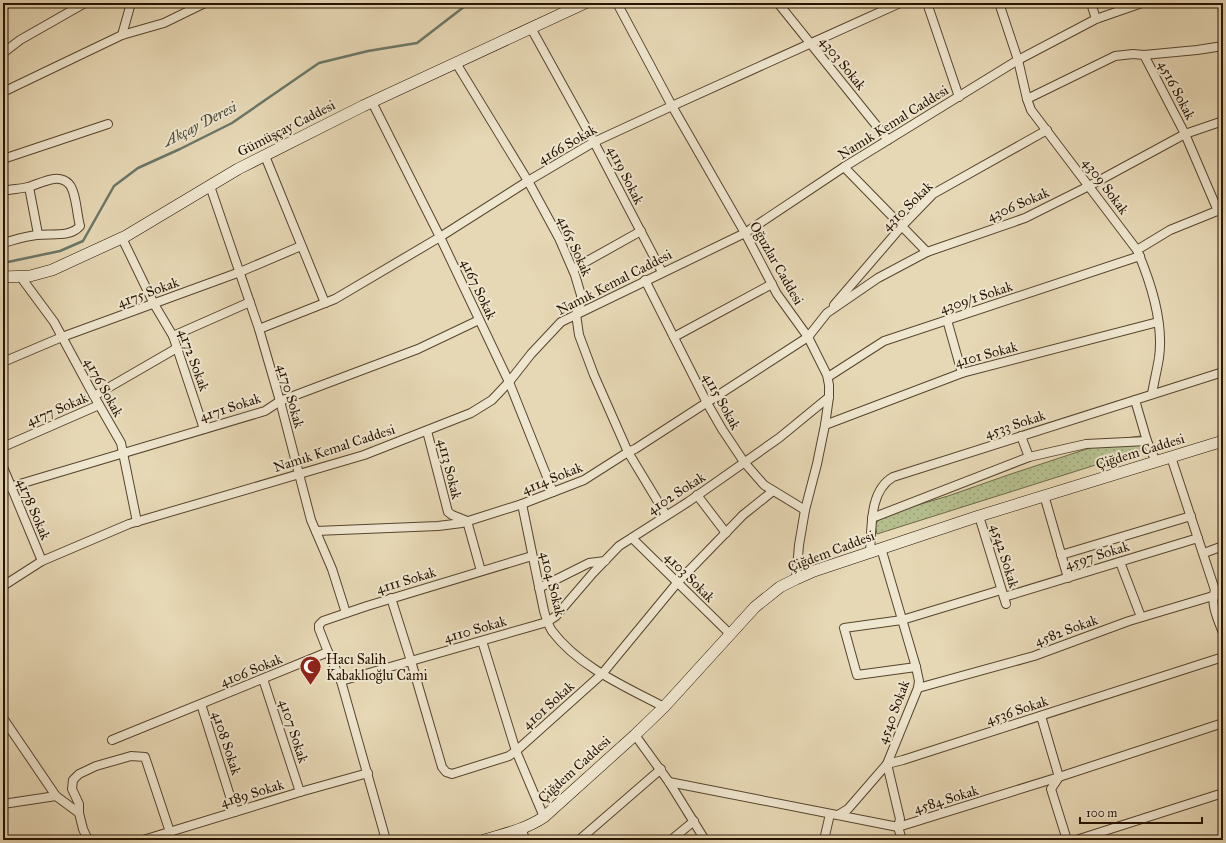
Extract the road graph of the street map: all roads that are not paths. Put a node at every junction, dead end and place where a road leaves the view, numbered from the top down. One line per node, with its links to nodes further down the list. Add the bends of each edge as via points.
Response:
1 (6, 3): 13 (street)
2 (85, 3): 19 (street, via 20,40)
3 (130, 3): 16 (street)
4 (205, 3): 16 (street, via 164,24)
5 (585, 3): 15 (street, Gümüşçay Caddesi)
6 (617, 3): 27 (street, Oğuzlar Caddesi)
7 (778, 3): 17 (street, 4303 Sokak)
8 (900, 3): 17 (street, 4166 Sokak)
9 (927, 3): 24 (street)
10 (999, 3): 21 (street, 4309 Sokak)
11 (1091, 3): 14 (street)
12 (1142, 3): 14 (street, Namık Kemal Caddesi)
13 (3, 5)
14 (1096, 19): 21 (street, Namık Kemal Caddesi)
15 (531, 28): 22 (street, Gümüşçay Caddesi); 33 (street, 4119 Sokak)
16 (122, 35): 23 (street)
17 (811, 44): 27 (street, 4166 Sokak); 32 (street, 4303 Sokak)
18 (1223, 46): 20 (street)
19 (3, 53)
20 (1144, 55): 25 (street, 4516 Sokak, via 1115,56); 31 (street, 4516 Sokak)
21 (1018, 60): 24 (street, Namık Kemal Caddesi); 25 (street, 4309 Sokak)
22 (456, 63): 26 (street, Gümüşçay Caddesi); 37 (street, 4165 Sokak)
23 (3, 92)
24 (959, 96): 32 (street, Namık Kemal Caddesi)
25 (1027, 99): 30 (street, 4309 Sokak, via 1031,110)
26 (372, 102): 34 (street, Gümüşçay Caddesi); 47 (street, 4167 Sokak)
27 (672, 106): 33 (street, 4166 Sokak); 45 (street, Oğuzlar Caddesi)
28 (1223, 121): 31 (street, 4306 Sokak)
29 (108, 124): 35 (street)
30 (1047, 130): 39 (street, 4309 Sokak); 43 (street, 4310 Sokak, via 934,194)
31 (1185, 134): 39 (street, 4306 Sokak); 42 (street, 4516 Sokak)
32 (888, 140): 36 (street, Namık Kemal Caddesi)
33 (594, 142): 37 (street, 4166 Sokak); 44 (street, 4119 Sokak)
34 (265, 156): 38 (street, Gümüşçay Caddesi); 50 (street)
35 (3, 159)
36 (844, 167): 43 (street); 45 (street, Namık Kemal Caddesi)
37 (528, 182): 47 (street, 4166 Sokak); 53 (street, 4165 Sokak, via 559,238)
38 (210, 186): 48 (street, Gümüşçay Caddesi); 54 (street, 4170 Sokak)
39 (1090, 186): 51 (street, 4306 Sokak, via 1025,218); 52 (street, 4309 Sokak)
40 (29, 187): 41 (street); 46 (street); 46 (street, via 49,179 63,180 69,184 80,226 70,233)
41 (3, 190)
42 (1221, 210): 52 (street, 4309/1 Sokak, via 1170,230)
43 (902, 226): 51 (street); 64 (street, 4310 Sokak)
44 (641, 231): 53 (street); 55 (street, 4119 Sokak)
45 (746, 233): 55 (street, Namık Kemal Caddesi); 59 (street, Oğuzlar Caddesi)
46 (38, 234): 49 (street)
47 (440, 237): 61 (street, 4166 Sokak); 65 (street, 4167 Sokak)
48 (122, 238): 56 (street, Gümüşçay Caddesi, via 52,270); 62 (street, 4172 Sokak)
49 (3, 243)
50 (301, 246): 54 (street, 4175 Sokak); 61 (street)
51 (928, 252): 64 (street, 4310 Sokak, via 878,278)
52 (1139, 253): 66 (street, 4309/1 Sokak); 67 (street, 4309 Sokak, via 1151,287)
53 (572, 269): 63 (street, 4165 Sokak, via 581,295 581,303)
54 (240, 272): 60 (street, 4170 Sokak); 62 (street, 4175 Sokak)
55 (662, 272): 58 (street, Namık Kemal Caddesi)
56 (20, 276): 57 (street, Gümüşçay Caddesi); 70 (street, 4176 Sokak)
57 (3, 277)
58 (645, 280): 63 (street, Namık Kemal Caddesi); 71 (street, 4115 Sokak)
59 (772, 284): 71 (street); 72 (street, Oğuzlar Caddesi)
60 (250, 302): 68 (street, 4170 Sokak); 69 (street)
61 (325, 303): 68 (street, 4166 Sokak)
62 (154, 304): 69 (street, 4172 Sokak); 70 (street, 4175 Sokak)
63 (576, 314): 78 (street, Namık Kemal Caddesi, via 561,322); 93 (street, 4165 Sokak, via 579,335 594,375)
64 (827, 314): 72 (street, 4310 Sokak)
65 (479, 320): 78 (street, 4167 Sokak); 83 (street, 4171 Sokak, via 418,349)
66 (947, 320): 75 (street); 77 (street, 4309/1 Sokak, via 884,341)
67 (1158, 322): 75 (street, 4101 Sokak); 79 (street, 4309 Sokak, via 1159,358)
68 (258, 329): 83 (street, 4170 Sokak)
69 (173, 336): 73 (street, 4172 Sokak)
70 (62, 337): 74 (street, 4175 Sokak); 80 (street, 4176 Sokak)
71 (674, 337): 84 (street, 4115 Sokak)
72 (808, 337): 77 (street, Oğuzlar Caddesi); 84 (street, 4114 Sokak)
73 (177, 348): 80 (street); 87 (street, 4172 Sokak)
74 (3, 362)
75 (962, 372): 86 (street, 4101 Sokak)
76 (1223, 372): 79 (street, 4533 Sokak)
77 (828, 377): 81 (street, Oğuzlar Caddesi)
78 (509, 382): 88 (street, Namık Kemal Caddesi, via 492,400 476,410); 103 (street, 4167 Sokak)
79 (1152, 394): 82 (street, 4533 Sokak)
80 (94, 396): 85 (street, 4176 Sokak)
81 (829, 397): 86 (street, Oğuzlar Caddesi); 97 (street, 4102 Sokak, via 779,438)
82 (1135, 400): 89 (street, 4533 Sokak); 90 (street)
83 (280, 401): 87 (street, 4171 Sokak, via 265,411); 100 (street, 4170 Sokak)
84 (707, 403): 93 (street, 4114 Sokak); 97 (street, 4115 Sokak)
85 (99, 405): 92 (street, 4177 Sokak); 94 (street, 4176 Sokak, via 121,443)
86 (825, 425): 107 (street, Oğuzlar Caddesi)
87 (204, 429): 94 (street, 4171 Sokak)
88 (427, 431): 100 (street, Namık Kemal Caddesi, via 364,454); 112 (street, 4113 Sokak, via 448,512)
89 (1021, 436): 95 (street); 111 (street, 4533 Sokak, via 893,477 877,495)
90 (1147, 441): 95 (street, via 1086,444); 98 (street)
91 (1223, 441): 96 (street, Çiğdem Caddesi)
92 (3, 447)
93 (628, 452): 103 (street, 4114 Sokak, via 584,480); 108 (street, 4165 Sokak)
94 (123, 454): 101 (street, 4171 Sokak); 113 (street, 4176 Sokak)
95 (1029, 457): 111 (street)
96 (1171, 457): 98 (street, Çiğdem Caddesi); 110 (street)
97 (744, 462): 102 (street, 4115 Sokak, via 764,485); 104 (street, 4102 Sokak)
98 (1156, 462): 105 (street, Çiğdem Caddesi)
99 (3, 467): 101 (street, 4178 Sokak)
100 (299, 473): 113 (street, Namık Kemal Caddesi); 114 (street, 4170 Sokak)
101 (7, 488): 124 (street, 4178 Sokak)
102 (773, 491): 107 (street, 4115 Sokak); 115 (street, 4101 Sokak)
103 (553, 492): 106 (street, 4114 Sokak)
104 (697, 495): 108 (street, 4102 Sokak); 115 (street)
105 (1044, 495): 109 (street, Çiğdem Caddesi); 122 (street)
106 (522, 504): 112 (street, 4114 Sokak); 123 (street, 4104 Sokak)
107 (805, 510): 129 (street, Oğuzlar Caddesi)
108 (666, 515): 116 (street, 4102 Sokak)
109 (979, 516): 119 (street, Çiğdem Caddesi); 135 (street, 4542 Sokak)
110 (1191, 516): 117 (street); 122 (street, 4597 Sokak)
111 (872, 518): 120 (street, 4533 Sokak)
112 (468, 521): 114 (street, 4114 Sokak, via 438,526); 127 (street)
113 (137, 522): 124 (street, Namık Kemal Caddesi)
114 (316, 531): 137 (street, 4170 Sokak)
115 (726, 532): 130 (street, 4101 Sokak)
116 (632, 538): 125 (street, 4102 Sokak, via 619,546); 130 (street, 4103 Sokak)
117 (1198, 538): 121 (street); 126 (street, 4597 Sokak)
118 (1223, 546): 121 (street)
119 (881, 548): 120 (street, Çiğdem Caddesi); 139 (street, 4540 Sokak)
120 (870, 552): 129 (street, Çiğdem Caddesi)
121 (1204, 553): 134 (street, via 1215,590)
122 (1061, 555): 128 (street)
123 (532, 556): 127 (street, 4111 Sokak); 132 (street, 4104 Sokak)
124 (42, 561): 131 (street, Namık Kemal Caddesi)
125 (605, 561): 132 (street, via 589,563); 140 (street, 4102 Sokak, via 556,616)
126 (1120, 562): 128 (street, 4597 Sokak); 138 (street)
127 (481, 571): 136 (street, 4111 Sokak)
128 (1068, 578): 135 (street, 4597 Sokak)
129 (796, 579): 142 (street, Çiğdem Caddesi, via 759,603)
130 (677, 584): 142 (street, 4103 Sokak); 148 (street, 4101 Sokak)
131 (3, 586)
132 (539, 588): 140 (street, 4104 Sokak)
133 (1223, 593): 134 (street, 4582 Sokak)
134 (1213, 596): 138 (street, 4582 Sokak); 141 (street)
135 (1004, 597): 139 (street, 4597 Sokak)
136 (391, 598): 137 (street, 4111 Sokak); 146 (street, 4101 Sokak)
137 (346, 613): 144 (street, 4111 Sokak, via 323,620 318,625)
138 (1141, 617): 151 (street, 4582 Sokak, via 1034,656)
139 (902, 620): 147 (street, 4540 Sokak); 147 (street, 4597 Sokak, via 844,628 857,675)
140 (547, 622): 143 (street, 4110 Sokak); 148 (street, 4104 Sokak, via 567,646)
141 (1223, 633)
142 (730, 634): 153 (street, Çiğdem Caddesi)
143 (482, 641): 146 (street, 4110 Sokak); 159 (street)
144 (328, 652): 149 (street, 4106 Sokak); 150 (street)
145 (1223, 657): 154 (street, 4536 Sokak)
146 (411, 660): 150 (street, 4110 Sokak); 159 (street, 4101 Sokak, via 442,767 446,772 452,774 509,756)
147 (916, 667): 151 (street, 4540 Sokak)
148 (602, 674): 153 (street, 4104 Sokak); 159 (street, 4101 Sokak)
149 (263, 679): 152 (street, 4106 Sokak); 165 (street, 4107 Sokak)
150 (341, 681): 162 (street)
151 (918, 688): 160 (street, 4540 Sokak)
152 (201, 704): 158 (street, 4106 Sokak); 169 (street, 4108 Sokak)
153 (664, 707): 157 (street, Çiğdem Caddesi)
154 (1041, 716): 160 (street, 4536 Sokak); 163 (street)
155 (3, 718): 167 (street)
156 (1223, 723): 163 (street, 4584 Sokak)
157 (635, 735): 161 (street); 172 (street, Çiğdem Caddesi)
158 (112, 740)
159 (516, 751): 172 (street)
160 (887, 764): 171 (street, via 848,809); 174 (street, 4540 Sokak, via 900,819)
161 (661, 769): 164 (street); 182 (street)
162 (368, 773): 165 (street, 4189 Sokak); 179 (street)
163 (1059, 777): 174 (street, 4584 Sokak); 187 (street, via 1051,789)
164 (669, 782): 171 (street, 4584 Sokak); 173 (street)
165 (300, 792): 169 (street, 4189 Sokak)
166 (1223, 793): 188 (street)
167 (56, 796): 168 (street); 170 (street)
168 (3, 804)
169 (235, 812): 176 (street, 4189 Sokak)
170 (79, 813): 176 (street, via 79,804 72,789 73,780 79,774 131,756 145,757); 177 (street)
171 (834, 814): 174 (street, 4584 Sokak); 185 (street)
172 (544, 817): 175 (street, Çiğdem Caddesi)
173 (694, 821): 183 (street); 184 (street)
174 (898, 827): 186 (street, 4540 Sokak)
175 (522, 828): 180 (street, Çiğdem Caddesi); 181 (street)
176 (170, 832): 178 (street, 4189 Sokak)
177 (88, 840)
178 (143, 840)
179 (386, 840)
180 (484, 840)
181 (526, 840)
182 (579, 840)
183 (671, 840)
184 (705, 840)
185 (824, 840)
186 (902, 840)
187 (1066, 840)
188 (1076, 840)

